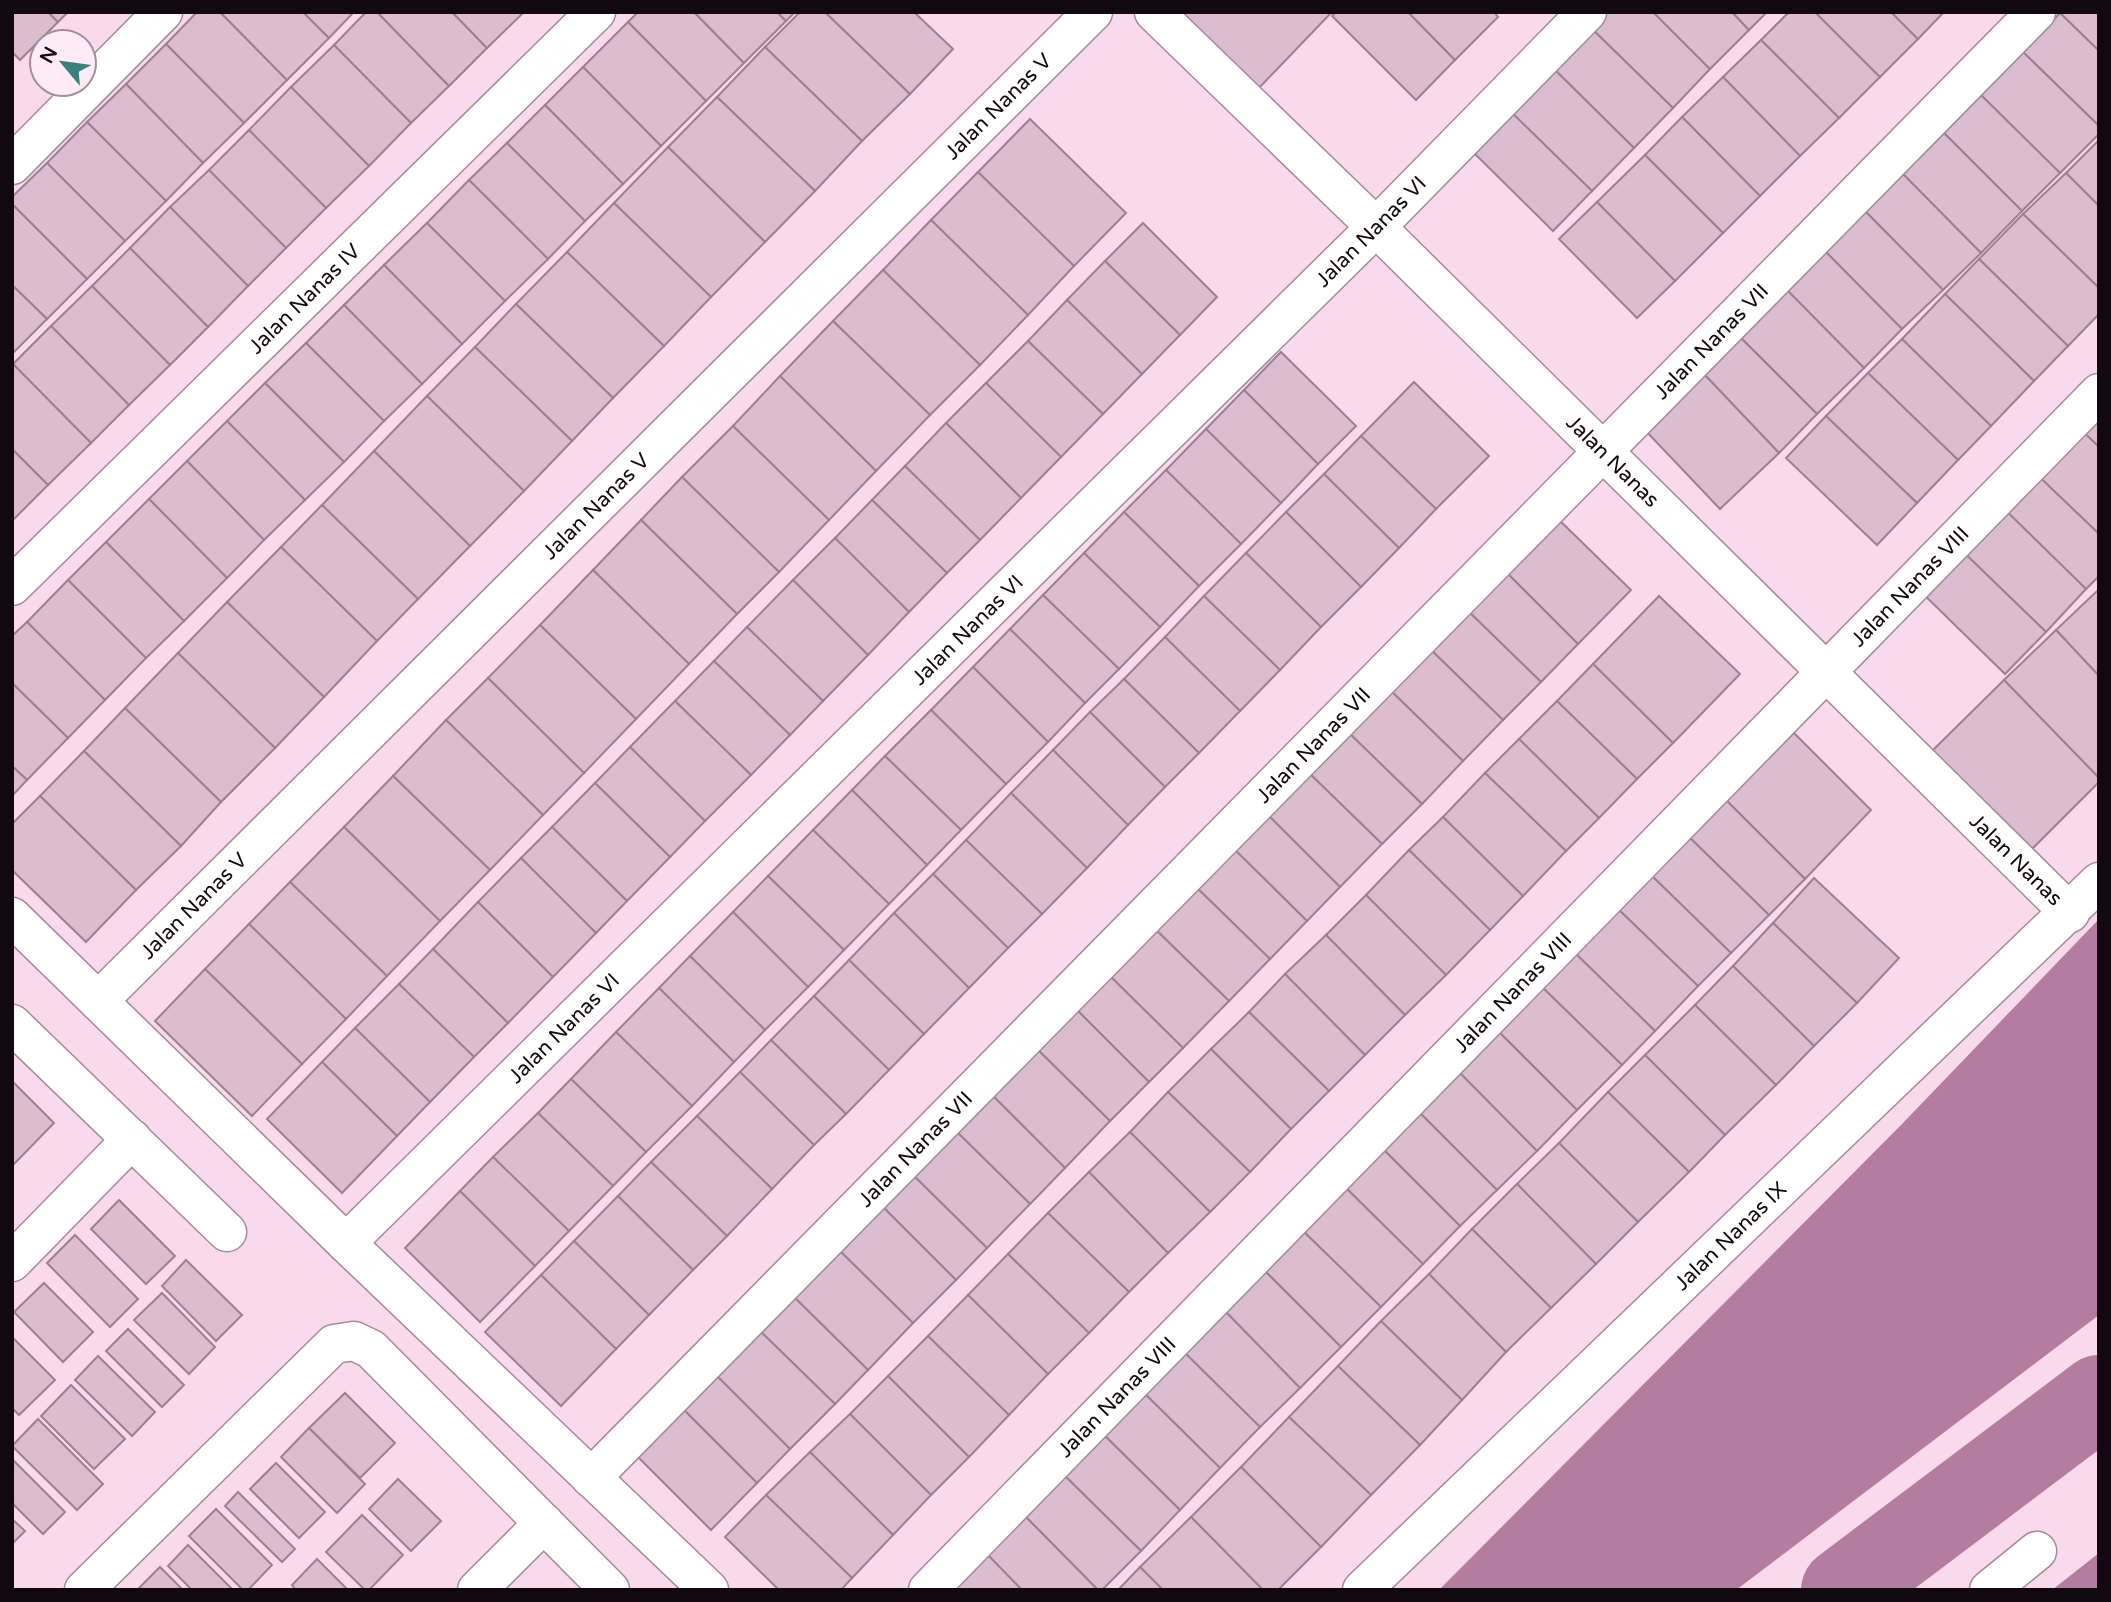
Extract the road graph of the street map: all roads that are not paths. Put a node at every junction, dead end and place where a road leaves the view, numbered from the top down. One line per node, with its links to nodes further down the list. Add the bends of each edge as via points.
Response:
1 (163, 12): 7 (street)
2 (596, 12): 11 (street, Jalan Nanas IV)
3 (1093, 12): 16 (street, Jalan Nanas V)
4 (1154, 12): 8 (street, Jalan Nanas)
5 (1587, 12): 8 (street, Jalan Nanas VI)
6 (2036, 12): 10 (street, Jalan Nanas VII)
7 (12, 165)
8 (1376, 227): 10 (street, Jalan Nanas); 20 (street, Jalan Nanas VI)
9 (2099, 393): 12 (street, Jalan Nanas VIII)
10 (1603, 453): 12 (street, Jalan Nanas); 22 (street, Jalan Nanas VII)
11 (12, 586)
12 (1826, 673): 14 (street, Jalan Nanas); 29 (street, Jalan Nanas VIII)
13 (2099, 883): 14 (street, Jalan Nanas IX)
14 (2070, 913): 30 (street, Jalan Nanas IX)
15 (12, 917): 16 (street)
16 (98, 1001): 20 (street)
17 (12, 1024): 18 (street)
18 (132, 1139): 19 (street); 21 (street)
19 (227, 1231)
20 (346, 1243): 22 (street)
21 (12, 1262)
22 (591, 1478): 28 (street)
23 (544, 1523): 25 (street, via 371,1349 354,1341 334,1344); 26 (street); 27 (street)
24 (2037, 1551): 31 (street)
25 (84, 1590)
26 (477, 1590)
27 (610, 1590)
28 (709, 1590)
29 (928, 1590)
30 (1362, 1590)
31 (1989, 1590)

